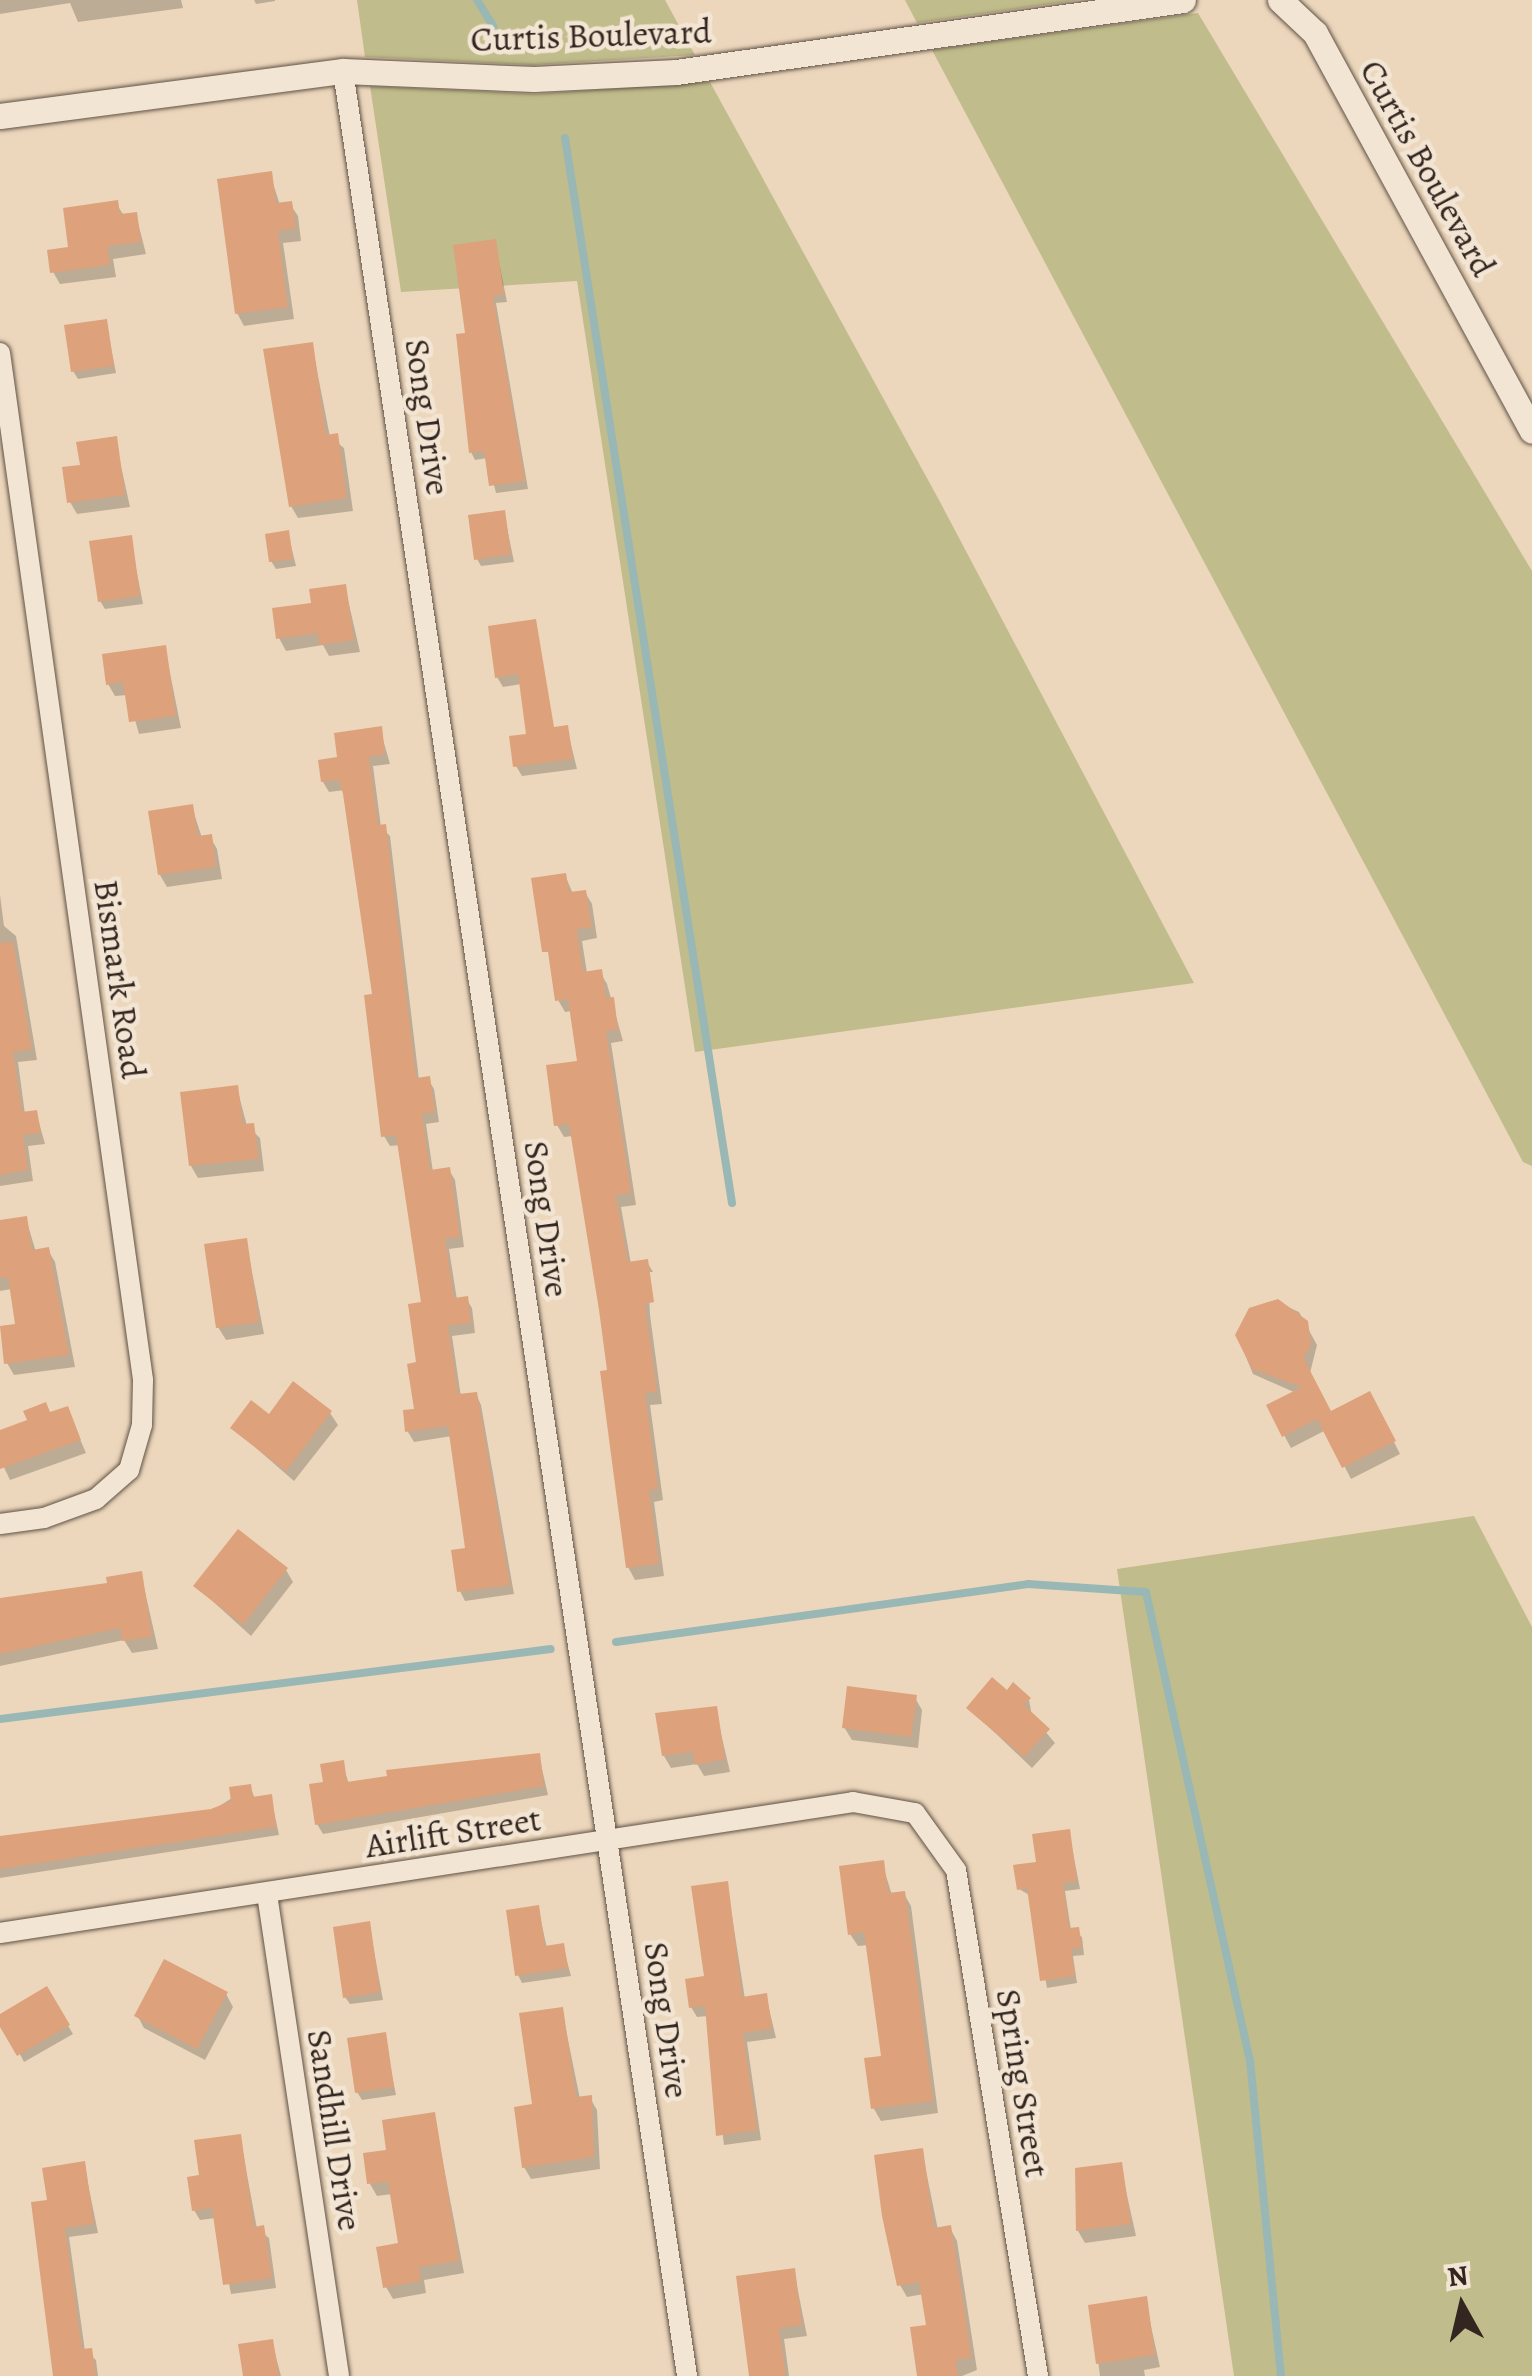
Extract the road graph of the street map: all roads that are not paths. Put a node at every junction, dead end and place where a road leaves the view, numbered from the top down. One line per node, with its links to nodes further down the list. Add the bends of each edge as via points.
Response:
1 (1183, 0): 3 (street, Curtis Boulevard, via 676,72 534,80)
2 (1280, 0): 6 (street, Curtis Boulevard, via 1315,33)
3 (343, 71): 4 (street, Curtis Boulevard); 9 (street, Song Drive)
4 (0, 116)
5 (0, 353): 7 (street, Bismark Road, via 144,1380 142,1426 129,1470 96,1500)
6 (1532, 431)
7 (0, 1524)
8 (915, 1813): 9 (street, Airlift Street, via 853,1802); 14 (street, Spring Street, via 956,1870)
9 (607, 1842): 10 (street, Airlift Street); 13 (street, Song Drive)
10 (267, 1894): 11 (street, Airlift Street); 12 (street, Sandhill Drive)
11 (0, 1933)
12 (339, 2376)
13 (686, 2376)
14 (1038, 2376)

